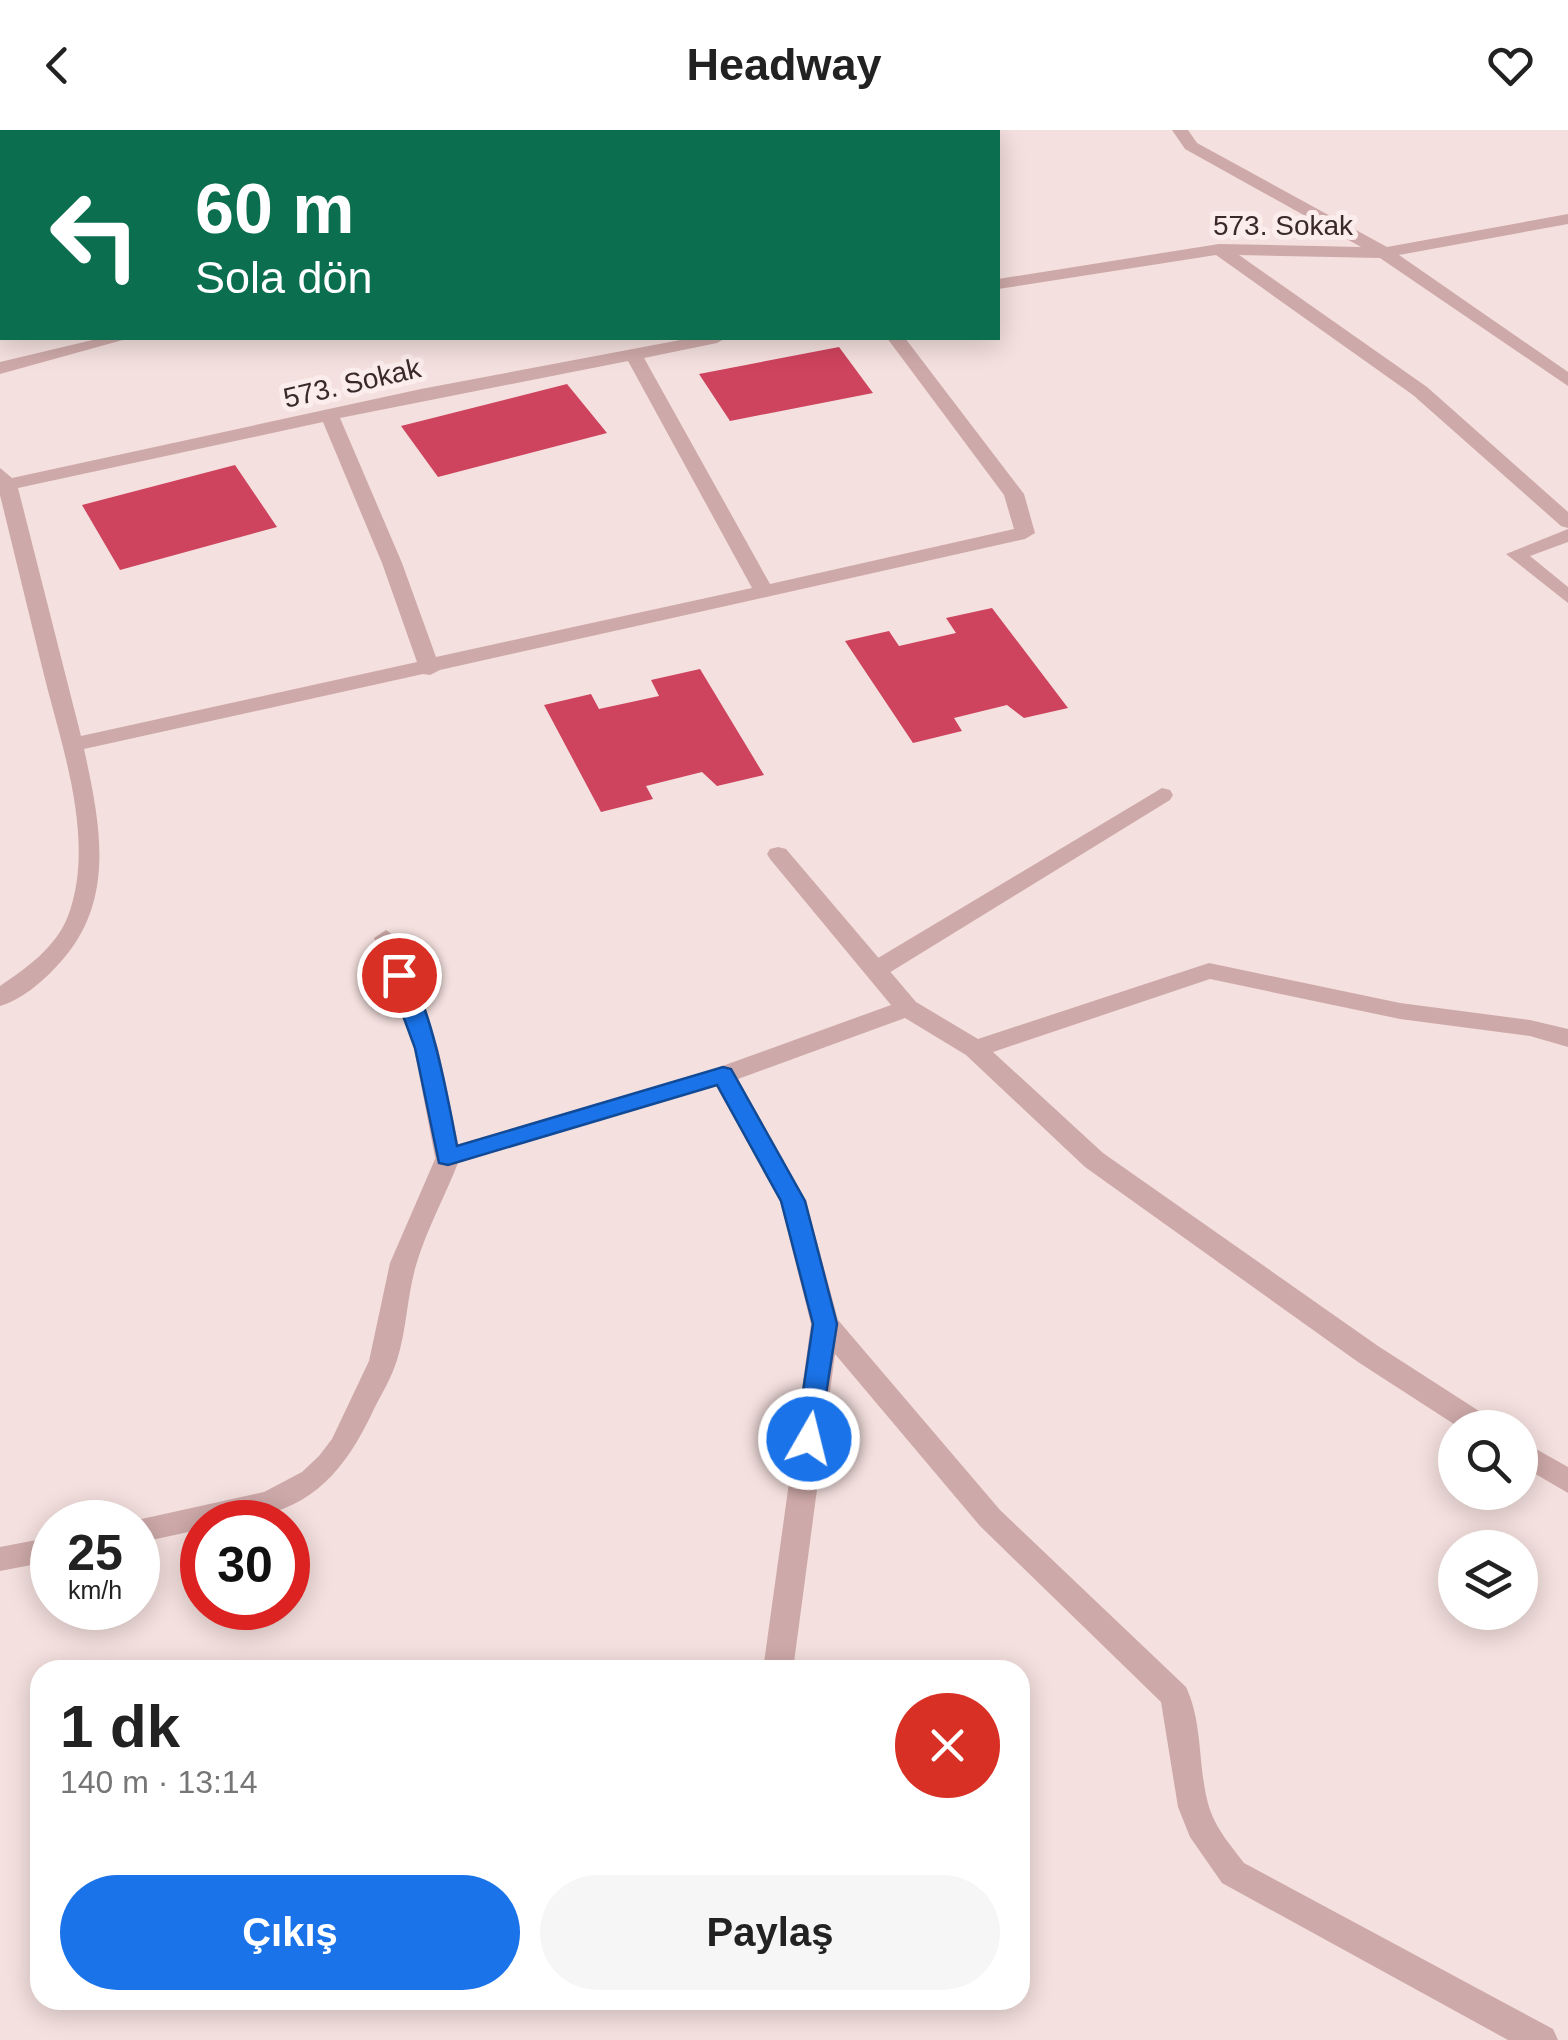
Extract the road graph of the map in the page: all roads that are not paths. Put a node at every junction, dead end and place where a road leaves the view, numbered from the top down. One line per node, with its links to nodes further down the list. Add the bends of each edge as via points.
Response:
1 (1180, 130): 4 (street, via 1190,146)
2 (1568, 219): 4 (street, 573. Sokak)
3 (1219, 249): 4 (street, 573. Sokak); 5 (street, 573. Sokak); 14 (street, via 1420,391)
4 (1384, 252): 11 (street)
5 (1000, 281)
6 (113, 340): 10 (street)
7 (707, 340): 9 (street, 573. Sokak)
8 (898, 340): 16 (street, via 1014,494 1025,533)
9 (634, 354): 12 (street, 573. Sokak); 16 (street)
10 (0, 368)
11 (1568, 380)
12 (330, 417): 13 (street, 573. Sokak); 18 (street)
13 (2, 482): 19 (street)
14 (1568, 522)
15 (1568, 535): 17 (street, via 1516,554)
16 (764, 592): 18 (street)
17 (1568, 597)
18 (430, 669): 19 (street)
19 (72, 745): 24 (street, via 92,841 82,914 56,958)
20 (1162, 795): 23 (street)
21 (778, 854): 23 (street)
22 (386, 938): 29 (street, via 426,1048)
23 (876, 970): 25 (street)
24 (0, 998)
25 (907, 1008): 27 (street); 28 (street)
26 (1568, 1038): 27 (street, via 1208,972)
27 (975, 1048): 31 (street, via 1094,1160)
28 (723, 1075): 29 (street); 30 (street, via 793,1201)
29 (448, 1157): 34 (street, via 403,1263 383,1360 343,1446 312,1480 270,1502)
30 (825, 1324): 37 (street); 38 (street, via 990,1518 1175,1696 1188,1797 1211,1848 1233,1873)
31 (1456, 1410)
32 (1538, 1463): 33 (street)
33 (1568, 1482)
34 (160, 1526)
35 (30, 1553): 36 (street)
36 (0, 1559)
37 (779, 1660)
38 (1542, 2040)

